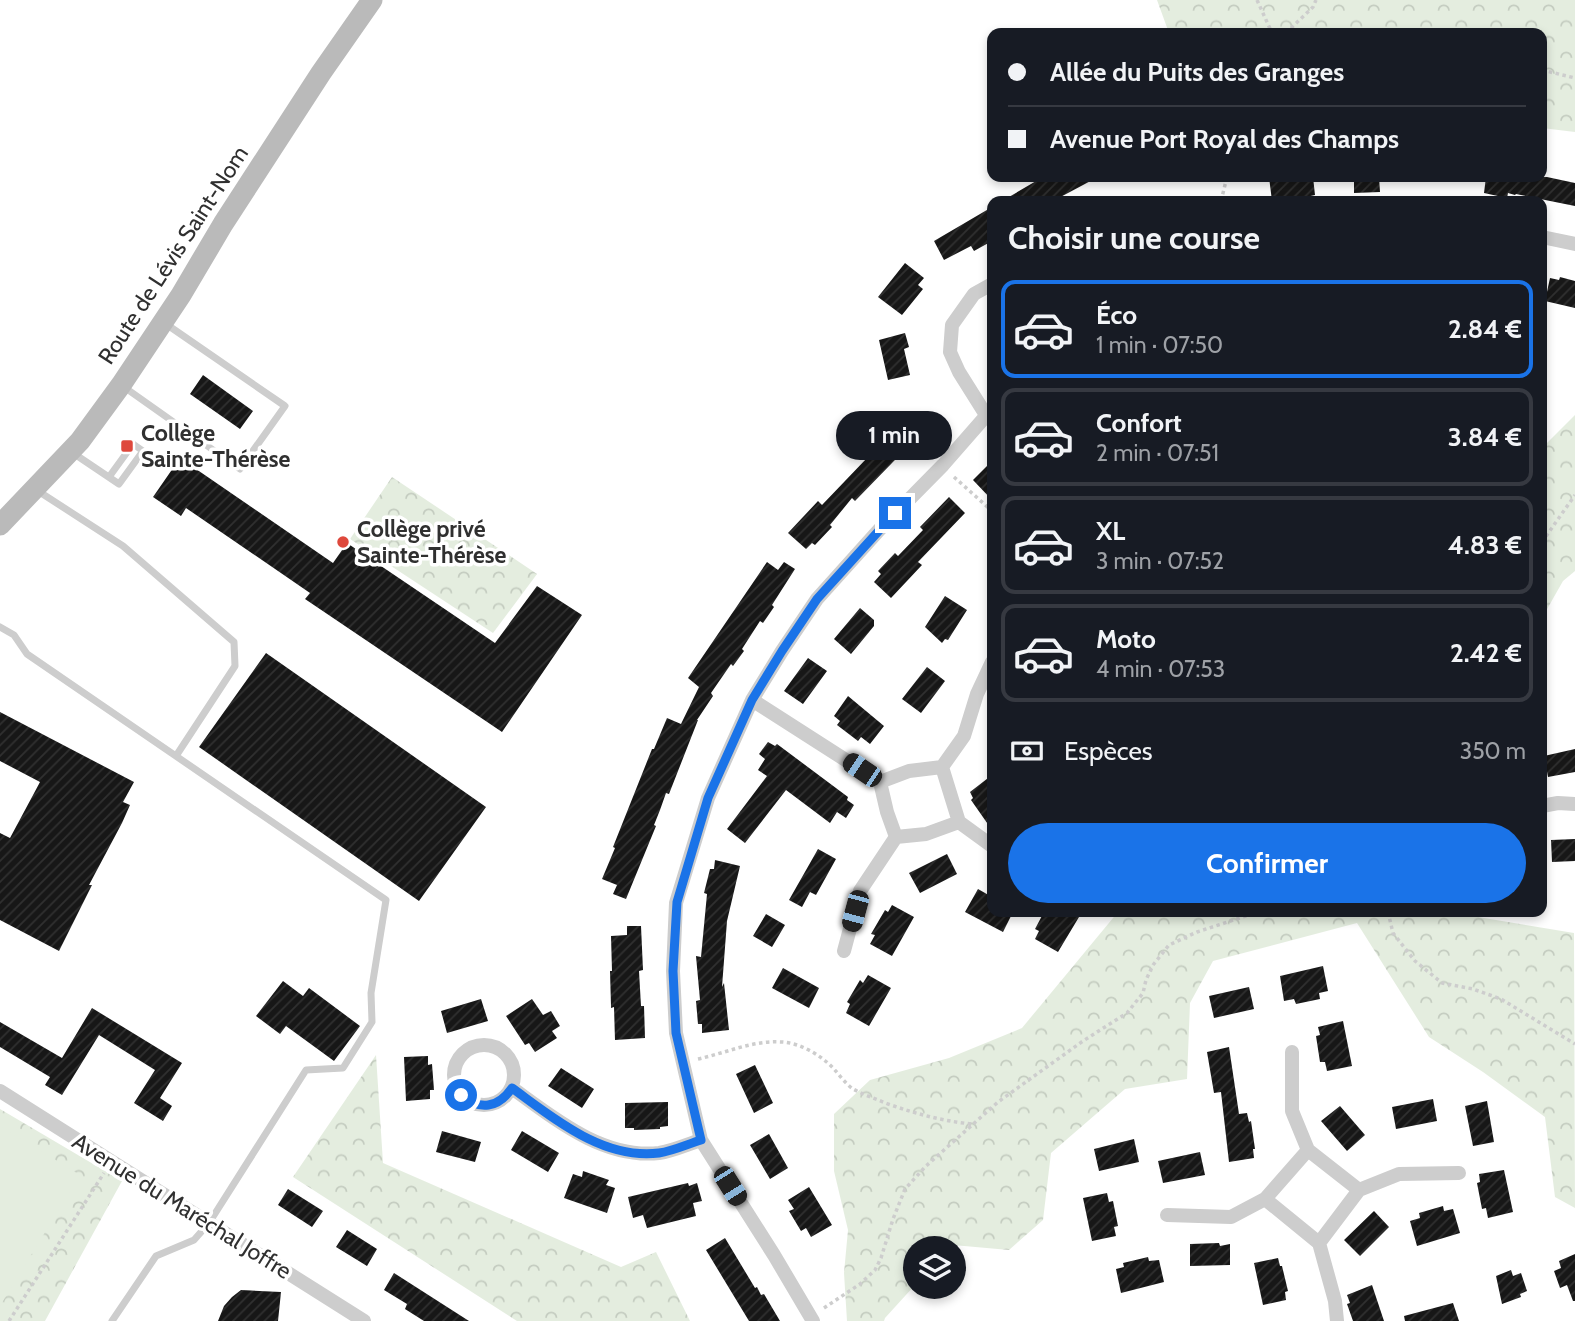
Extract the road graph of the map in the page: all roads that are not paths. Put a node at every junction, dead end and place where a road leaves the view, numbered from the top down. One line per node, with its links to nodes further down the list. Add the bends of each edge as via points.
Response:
1 (372, 0): 5 (street, Route de Lévis Saint-Nom)
2 (1547, 238): 3 (street)
3 (1575, 244)
4 (987, 287): 7 (street, via 974,294 953,325 950,352)
5 (163, 321): 6 (street, Route de Lévis Saint-Nom); 6 (lane, via 285,406 240,469)
6 (121, 385): 9 (street, Route de Lévis Saint-Nom)
7 (987, 409)
8 (987, 414): 15 (street, via 817,599)
9 (71, 451): 10 (lane); 11 (street, Route de Lévis Saint-Nom)
10 (109, 477): 10 (lane, via 134,444 143,452 120,484)
11 (35, 489): 12 (street, Route de Lévis Saint-Nom); 16 (lane, via 124,546 234,642 235,666)
12 (0, 525)
13 (0, 627): 16 (lane, via 14,635 27,654)
14 (987, 673): 17 (street, via 964,736)
15 (752, 700): 18 (street); 28 (street, via 708,798 677,902 676,1033)
16 (176, 756): 34 (lane, via 386,900 371,993 372,1022 343,1068 306,1070)
17 (943, 767): 18 (street, via 909,771); 21 (street)
18 (880, 782): 22 (street)
19 (1575, 804): 20 (street)
20 (1547, 805)
21 (959, 822): 22 (street, via 926,834); 23 (street)
22 (896, 837): 24 (street, via 860,891)
23 (987, 842)
24 (844, 951)
25 (1292, 1052): 29 (street, via 1292,1111)
26 (512, 1088): 26 (street, via 514,1069 504,1051 485,1044 459,1058 456,1087 469,1101 478,1105 498,1102); 28 (street, via 556,1121 605,1147 660,1153)
27 (0, 1091): 34 (street, Avenue du Maréchal Joffre)
28 (701, 1140): 37 (street)
29 (1308, 1150): 31 (street); 32 (street)
30 (1459, 1173): 31 (street, via 1399,1174)
31 (1359, 1190): 35 (street)
32 (1265, 1199): 33 (street, via 1231,1217); 35 (street)
33 (1167, 1215)
34 (209, 1223): 36 (street, Avenue du Maréchal Joffre); 38 (lane, via 194,1240 156,1256)
35 (1319, 1243): 39 (street)
36 (357, 1319)
37 (811, 1319)
38 (112, 1321)
39 (1337, 1321)

